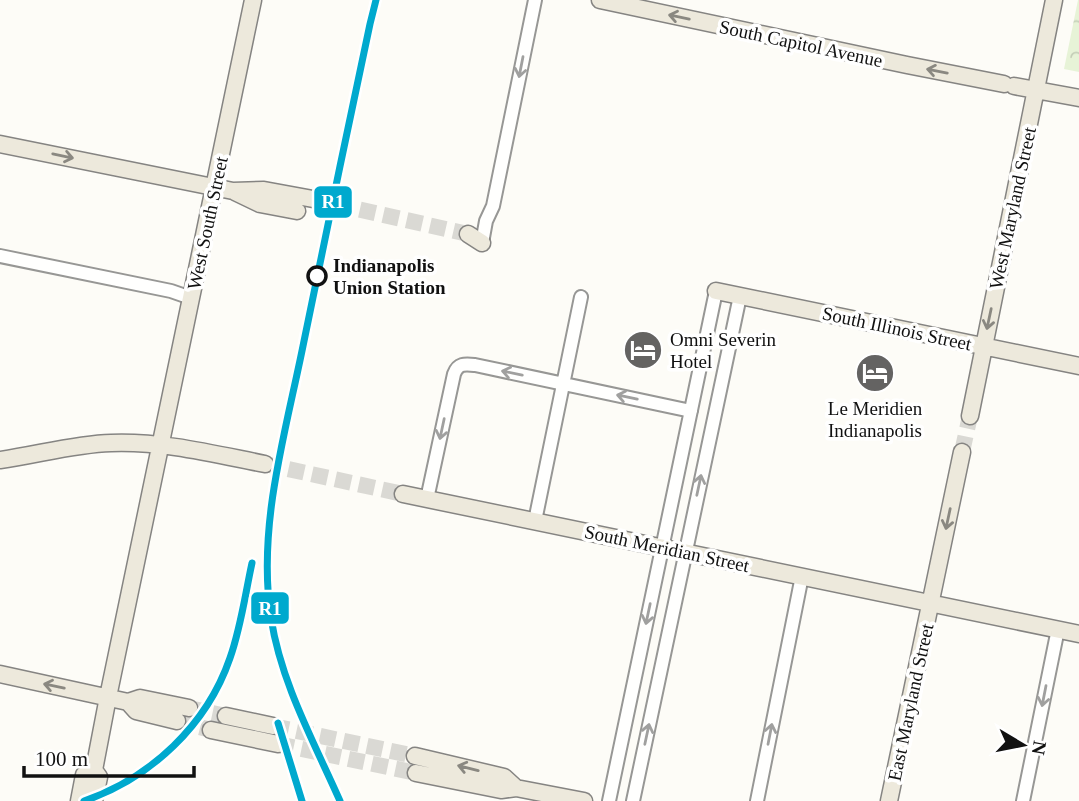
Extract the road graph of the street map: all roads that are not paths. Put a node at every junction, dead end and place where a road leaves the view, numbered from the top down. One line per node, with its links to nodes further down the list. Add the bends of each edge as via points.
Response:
1 (253, 0): 8 (main road, West South Street)
2 (535, 0): 12 (street, one-way to 12, via 494,206)
3 (600, 0): 5 (main road, South Capitol Avenue, one-way to 3)
4 (1054, 0): 5 (main road, West Maryland Street)
5 (1036, 90): 6 (main road, South Capitol Avenue); 18 (main road, West Maryland Street, one-way to 18)
6 (1079, 98)
7 (0, 144): 8 (main road, one-way to 8)
8 (214, 188): 9 (main road); 17 (main road, West South Street)
9 (233, 191): 10 (main road, via 264,190); 11 (main road, via 260,204)
10 (313, 199)
11 (296, 211)
12 (475, 238)
13 (0, 256): 17 (street)
14 (716, 291): 16 (main road, South Illinois Street); 21 (street)
15 (581, 296): 20 (street)
16 (740, 296): 18 (main road, South Illinois Street); 31 (street, one-way to 16)
17 (191, 298): 23 (main road, West South Street)
18 (984, 346): 19 (main road, South Illinois Street); 22 (main road, West Maryland Street)
19 (1079, 366)
20 (563, 384): 21 (street, one-way to 20); 28 (street, one-way to 28, via 479,365 457,366); 29 (street)
21 (691, 411): 30 (street)
22 (970, 416)
23 (160, 445): 25 (main road, via 99,444); 26 (main road); 37 (main road, West South Street)
24 (961, 452): 33 (main road, one-way to 33)
25 (0, 460)
26 (265, 464)
27 (403, 494): 28 (main road, South Meridian Street)
28 (427, 499): 29 (main road, South Meridian Street)
29 (535, 521): 30 (main road, South Meridian Street)
30 (663, 547): 31 (main road, South Meridian Street); 50 (street, one-way to 50)
31 (685, 552): 32 (main road, South Meridian Street); 51 (street, one-way to 31)
32 (802, 576): 33 (main road, South Meridian Street); 52 (street, one-way to 32)
33 (930, 602): 34 (main road, South Meridian Street); 53 (main road, East Maryland Street)
34 (1058, 629): 35 (main road, South Meridian Street); 54 (street, one-way to 54)
35 (1079, 634)
36 (0, 674): 37 (main road, one-way to 36)
37 (108, 697): 38 (main road); 46 (main road, West South Street)
38 (128, 702): 39 (main road, via 140,698); 41 (main road, via 136,710)
39 (189, 708)
40 (226, 716): 42 (main road)
41 (177, 722)
42 (273, 726)
43 (211, 730): 44 (main road)
44 (278, 744)
45 (416, 764): 49 (main road, one-way to 45, via 516,788 501,790)
46 (94, 770): 47 (main road, via 84,775); 48 (main road, via 99,777)
47 (79, 801)
48 (94, 801)
49 (584, 801)
50 (609, 801)
51 (633, 801)
52 (757, 801)
53 (889, 801)
54 (1023, 801)

